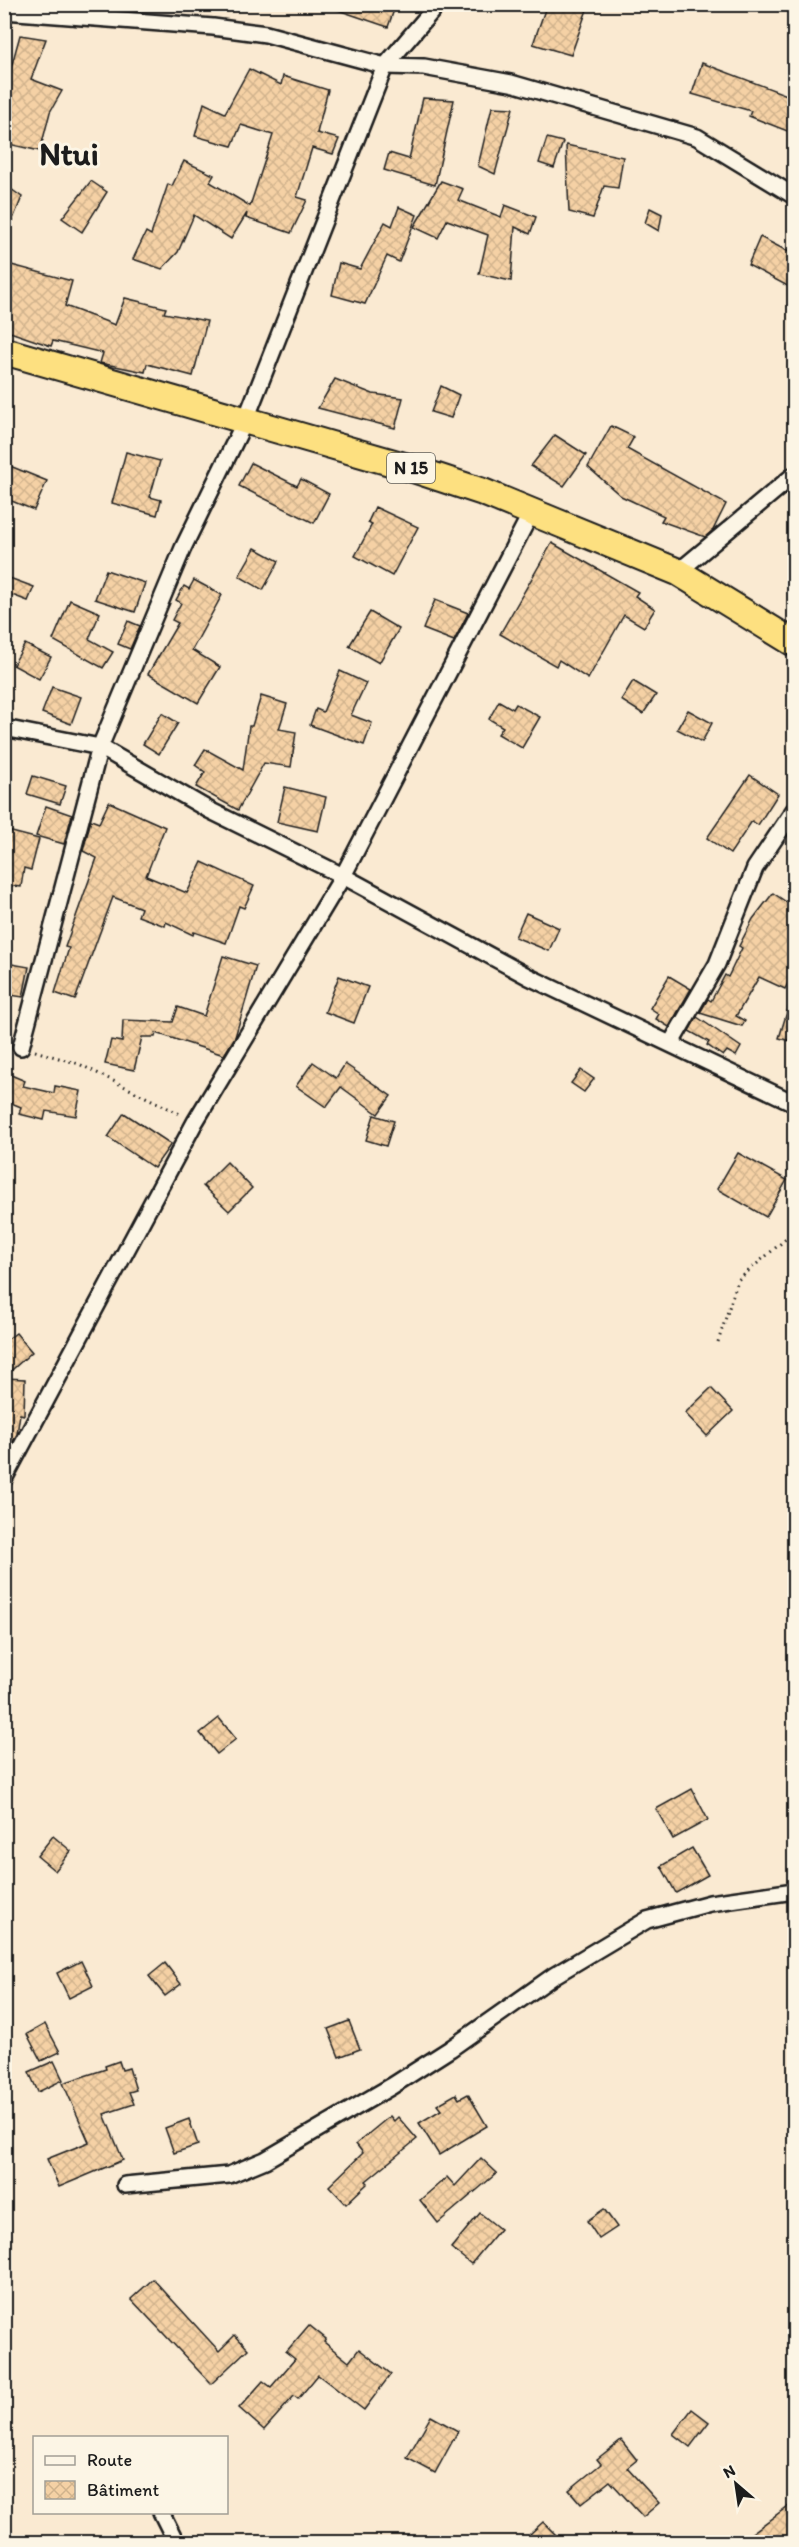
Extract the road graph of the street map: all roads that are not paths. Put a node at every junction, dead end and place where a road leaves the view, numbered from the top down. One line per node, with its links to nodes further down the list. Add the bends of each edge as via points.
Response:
1 (438, 4): 3 (street)
2 (4, 11): 3 (street, via 245,31 300,41)
3 (385, 66): 4 (street, via 424,67 511,83 677,130 697,137); 6 (street)
4 (795, 196)
5 (4, 351): 6 (highway, N 15)
6 (246, 419): 8 (highway, N 15, via 483,492); 12 (street, via 174,568)
7 (795, 475): 9 (street)
8 (531, 513): 9 (highway, N 15); 14 (street)
9 (678, 572): 10 (highway, N 15)
10 (795, 643)
11 (4, 728): 12 (street)
12 (100, 747): 14 (street, via 209,810); 16 (street)
13 (795, 810): 15 (street, via 755,868 717,964)
14 (343, 876): 15 (street, via 511,968); 18 (street, via 195,1122)
15 (671, 1043): 17 (street)
16 (21, 1047)
17 (795, 1102)
18 (4, 1479)
19 (795, 1891): 20 (street, via 710,1903 647,1920 555,1974 392,2086 265,2160 229,2175)
20 (125, 2185)
21 (162, 2514): 22 (street)
22 (176, 2542)

